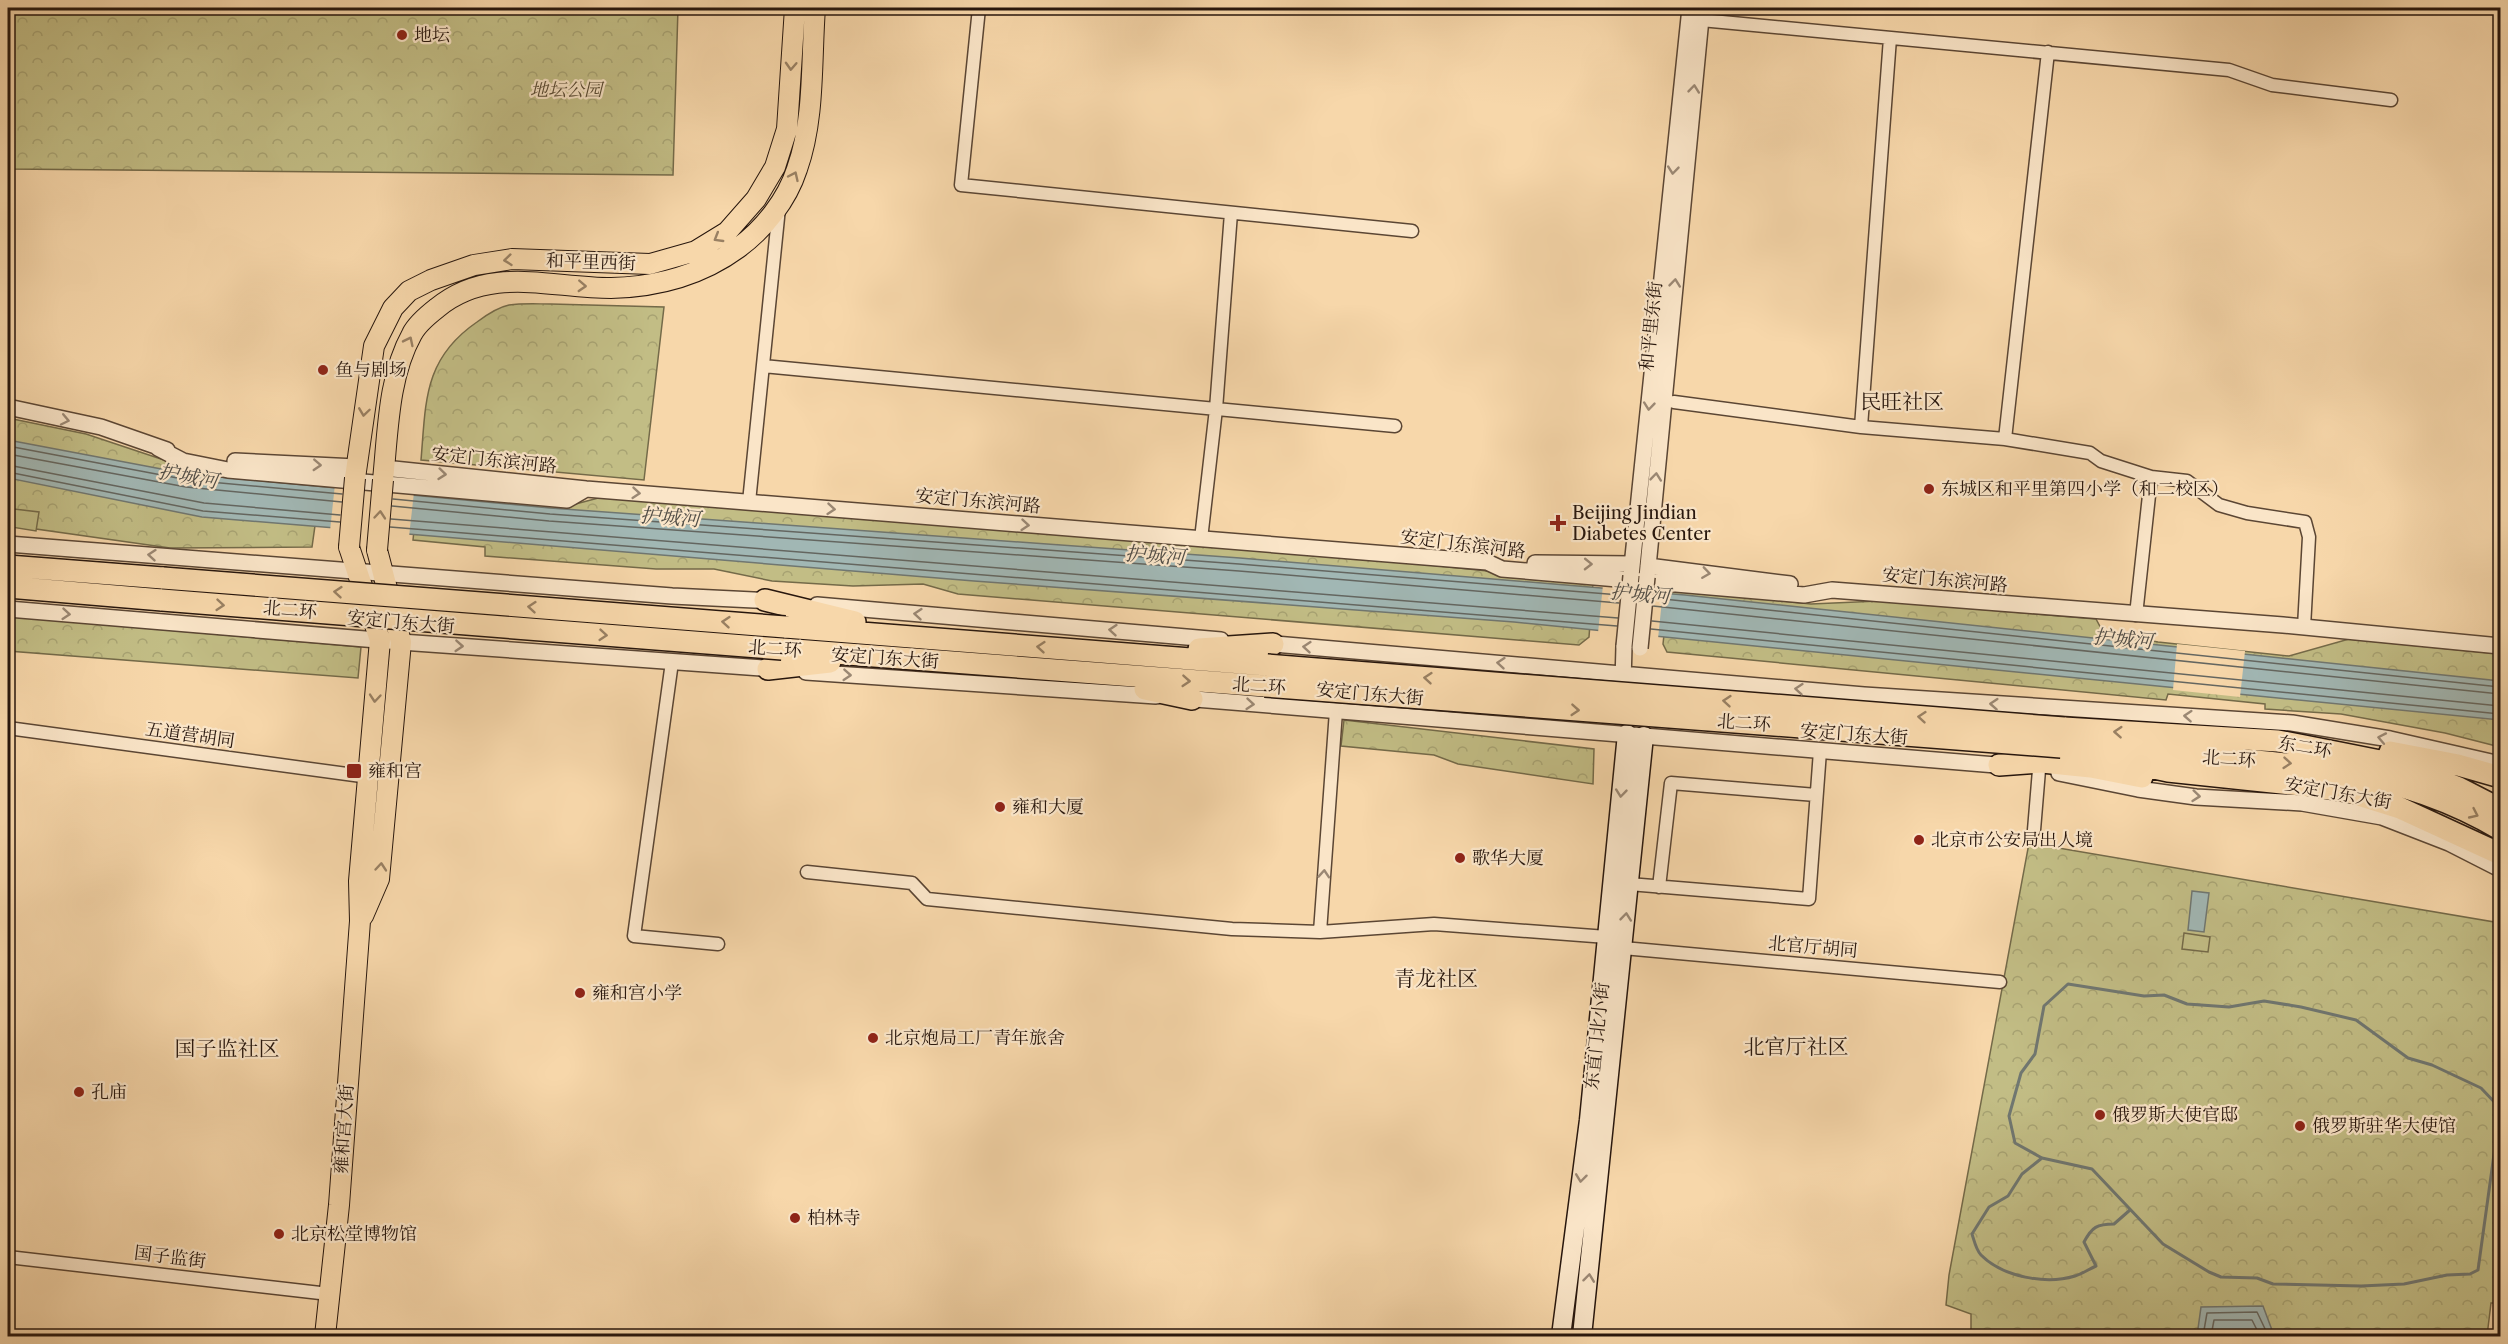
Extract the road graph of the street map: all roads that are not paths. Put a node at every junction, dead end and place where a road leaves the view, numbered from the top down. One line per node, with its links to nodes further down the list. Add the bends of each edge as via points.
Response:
1 (795, 8): 20 (main road, 和平里西街, one-way to 20, via 787,129 776,167 756,199 727,232 696,251 650,264 512,259 474,265 409,291 393,308 374,346)
2 (815, 8): 9 (main road, 和平里西街, one-way to 2, via 797,171 806,138)
3 (979, 8): 10 (street, via 961,185)
4 (1690, 8): 32 (street, 和平里东街, one-way to 32)
5 (1701, 14): 6 (street); 32 (street, 和平里东街, one-way to 5)
6 (1890, 38): 7 (street); 17 (street)
7 (2048, 52): 8 (street, via 2229,70 2272,85); 18 (street)
8 (2391, 100)
9 (780, 202): 12 (street); 21 (main road, 和平里西街, one-way to 9, via 400,359 412,332 448,299 468,288 500,281 612,288 669,281 717,263 758,234)
10 (1231, 213): 11 (street); 15 (street)
11 (1412, 231)
12 (763, 366): 15 (street); 24 (street)
13 (1674, 402): 17 (street)
14 (8, 408): 19 (street, one-way to 19, via 101,427)
15 (1216, 409): 16 (street); 25 (street)
16 (1395, 426)
17 (1860, 427): 18 (street)
18 (2005, 438): 22 (street, via 2090,453 2101,461)
19 (158, 448): 20 (street, one-way to 20, via 237,461); 23 (street, via 183,461 228,470 567,500)
20 (356, 472): 31 (main road, 和平里西街, bridge, via 349,548)
21 (383, 474): 23 (street, 安定门东滨河路, one-way to 23); 27 (main road, 和平里西街, one-way to 21, bridge)
22 (2151, 477): 39 (street); 41 (street, via 2187,481 2219,505 2305,522 2309,537)
23 (586, 489): 24 (street, 安定门东滨河路, one-way to 24)
24 (749, 502): 25 (street, 安定门东滨河路, one-way to 25)
25 (1201, 539): 29 (street, 安定门东滨河路)
26 (8, 544): 28 (street, one-way to 26)
27 (377, 550): 33 (main road, 雍和宫大街)
28 (187, 558): 31 (street); 40 (street)
29 (1487, 562): 32 (street, one-way to 32); 35 (street, 安定门东滨河路, via 1502,569 1804,595)
30 (8, 566): 42 (highway, 北二环, one-way to 30, bridge)
31 (357, 571): 33 (street); 43 (main road)
32 (1639, 571): 35 (street, one-way to 35); 55 (street, 和平里东街, bridge); 56 (street, 和平里东街, bridge)
33 (383, 573): 36 (street); 44 (main road, 雍和宫大街)
34 (8, 587): 49 (highway, 北二环, one-way to 49, bridge)
35 (1832, 590): 39 (street, 安定门东滨河路)
36 (700, 597): 37 (street); 51 (street)
37 (765, 600): 42 (highway); 45 (street, one-way to 37)
38 (8, 609): 40 (street, 安定门东大街, one-way to 40)
39 (2136, 615): 41 (street, 安定门东滨河路)
40 (180, 624): 43 (street, 安定门东大街)
41 (2304, 627): 46 (street, 安定门东滨河路)
42 (914, 636): 47 (highway, 北二环, one-way to 42)
43 (380, 640): 44 (street, 安定门东大街); 74 (main road, 雍和宫大街, one-way to 74)
44 (401, 642): 50 (street, 安定门东大街, one-way to 50); 87 (main road, 雍和宫大街, one-way to 44, via 380,879)
45 (1273, 644): 47 (highway); 48 (street, one-way to 45)
46 (2500, 646)
47 (1119, 654): 66 (highway, 北二环, one-way to 47, bridge)
48 (1401, 655): 52 (street, one-way to 48); 61 (street)
49 (882, 657): 53 (highway); 54 (highway, 北二环)
50 (672, 662): 51 (street, 安定门东大街); 90 (street, via 634,936)
51 (693, 663): 53 (street, 安定门东大街)
52 (1544, 667): 55 (street); 63 (street)
53 (768, 669): 59 (street, 安定门东大街, one-way to 59)
54 (1065, 672): 59 (highway); 66 (highway, 北二环, one-way to 66, bridge)
55 (1622, 674): 56 (street); 64 (street, 和平里东街)
56 (1638, 674): 57 (street); 64 (street, 和平里东街)
57 (1675, 677): 58 (street, one-way to 57); 65 (street)
58 (1864, 695): 69 (street); 70 (street, one-way to 58, via 2390,739 2292,723)
59 (1192, 699): 60 (street, 安定门东大街, one-way to 60)
60 (1336, 711): 61 (street, 安定门东大街); 88 (street, one-way to 60)
61 (1396, 716): 63 (street, 安定门东大街)
62 (8, 728): 74 (street, 五道营胡同)
63 (1538, 728): 64 (street, 安定门东大街)
64 (1636, 735): 65 (street, 安定门东大街); 85 (main road, 东直门北小街); 89 (main road, 东直门北小街, one-way to 89)
65 (1670, 738): 68 (street, 安定门东大街)
66 (2066, 741): 67 (highway, 东二环, one-way to 66); 76 (highway, via 2168,771); 80 (highway, 北二环, one-way to 80, via 2332,768 2433,797)
67 (2278, 741): 72 (highway, 东二环); 75 (highway, via 2419,757)
68 (1820, 751): 69 (street, 安定门东大街); 77 (street)
69 (1857, 754): 71 (street, 安定门东大街)
70 (2500, 764)
71 (2000, 765): 73 (street, 安定门东大街); 76 (highway, via 2042,762 2191,783)
72 (2400, 765): 78 (highway, via 2471,784); 79 (highway, 东二环)
73 (2039, 770): 81 (street); 83 (street, 安定门东大街, one-way to 83, via 2196,797 2302,803 2382,817 2449,843)
74 (369, 777): 87 (main road, 雍和宫大街, via 359,881)
75 (2500, 777)
76 (2264, 783): 82 (highway, via 2349,792 2400,808)
77 (1816, 795): 86 (street, via 1671,783); 86 (street, via 1809,899)
78 (2500, 797)
79 (2500, 809)
80 (2500, 829)
81 (2034, 830)
82 (2500, 854)
83 (2500, 869)
84 (807, 872): 88 (street, via 912,883 927,899 1232,929)
85 (1629, 884): 86 (street); 91 (main road, 东直门北小街, one-way to 85)
86 (1659, 887)
87 (360, 921): 95 (main road, 雍和宫大街)
88 (1320, 932): 89 (street, via 1434,924)
89 (1607, 937): 93 (main road, 东直门北小街)
90 (718, 944)
91 (1623, 948): 92 (street, 北官厅胡同); 93 (main road, 东直门北小街)
92 (2000, 982)
93 (1597, 1121): 97 (main road, 东直门北小街, one-way to 97); 98 (main road, 东直门北小街, one-way to 93)
94 (8, 1257): 95 (street, 国子监街)
95 (329, 1294): 96 (main road, 雍和宫大街)
96 (325, 1336)
97 (1561, 1336)
98 (1582, 1336)

